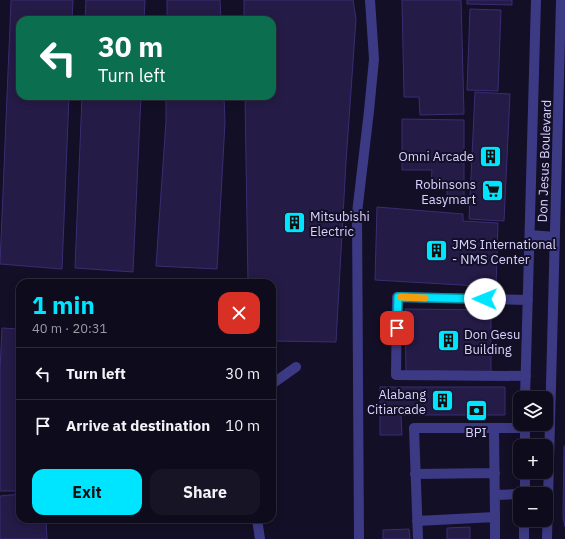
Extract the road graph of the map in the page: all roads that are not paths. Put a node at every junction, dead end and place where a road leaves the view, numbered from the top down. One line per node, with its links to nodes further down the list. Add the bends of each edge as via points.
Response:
1 (370, 0): 25 (street, via 374,58 357,213)
2 (536, 0): 5 (street, Don Jesus Boulevard)
3 (561, 0): 4 (street, Don Jesus Boulevard)
4 (560, 201): 6 (street, Don Jesus Boulevard)
5 (530, 235): 6 (street); 7 (street, Don Jesus Boulevard)
6 (555, 236): 16 (street, Don Jesus Boulevard)
7 (528, 300): 9 (street, Don Jesus Boulevard); 9 (street, via 398,297 396,375)
8 (296, 367): 10 (street)
9 (526, 376): 11 (street, Don Jesus Boulevard)
10 (276, 381)
11 (526, 391)
12 (513, 427): 13 (street)
13 (494, 428): 14 (street); 15 (street, via 414,428)
14 (495, 473): 15 (street); 18 (street)
15 (415, 474): 20 (street)
16 (548, 487)
17 (513, 494): 18 (street)
18 (496, 495): 19 (street)
19 (496, 517): 20 (street); 27 (street)
20 (417, 521): 26 (street)
21 (258, 523): 24 (street)
22 (524, 527): 28 (street)
23 (547, 527): 29 (street, Don Jesus Boulevard)
24 (260, 539)
25 (359, 539)
26 (418, 539)
27 (495, 539)
28 (524, 539)
29 (547, 539)

